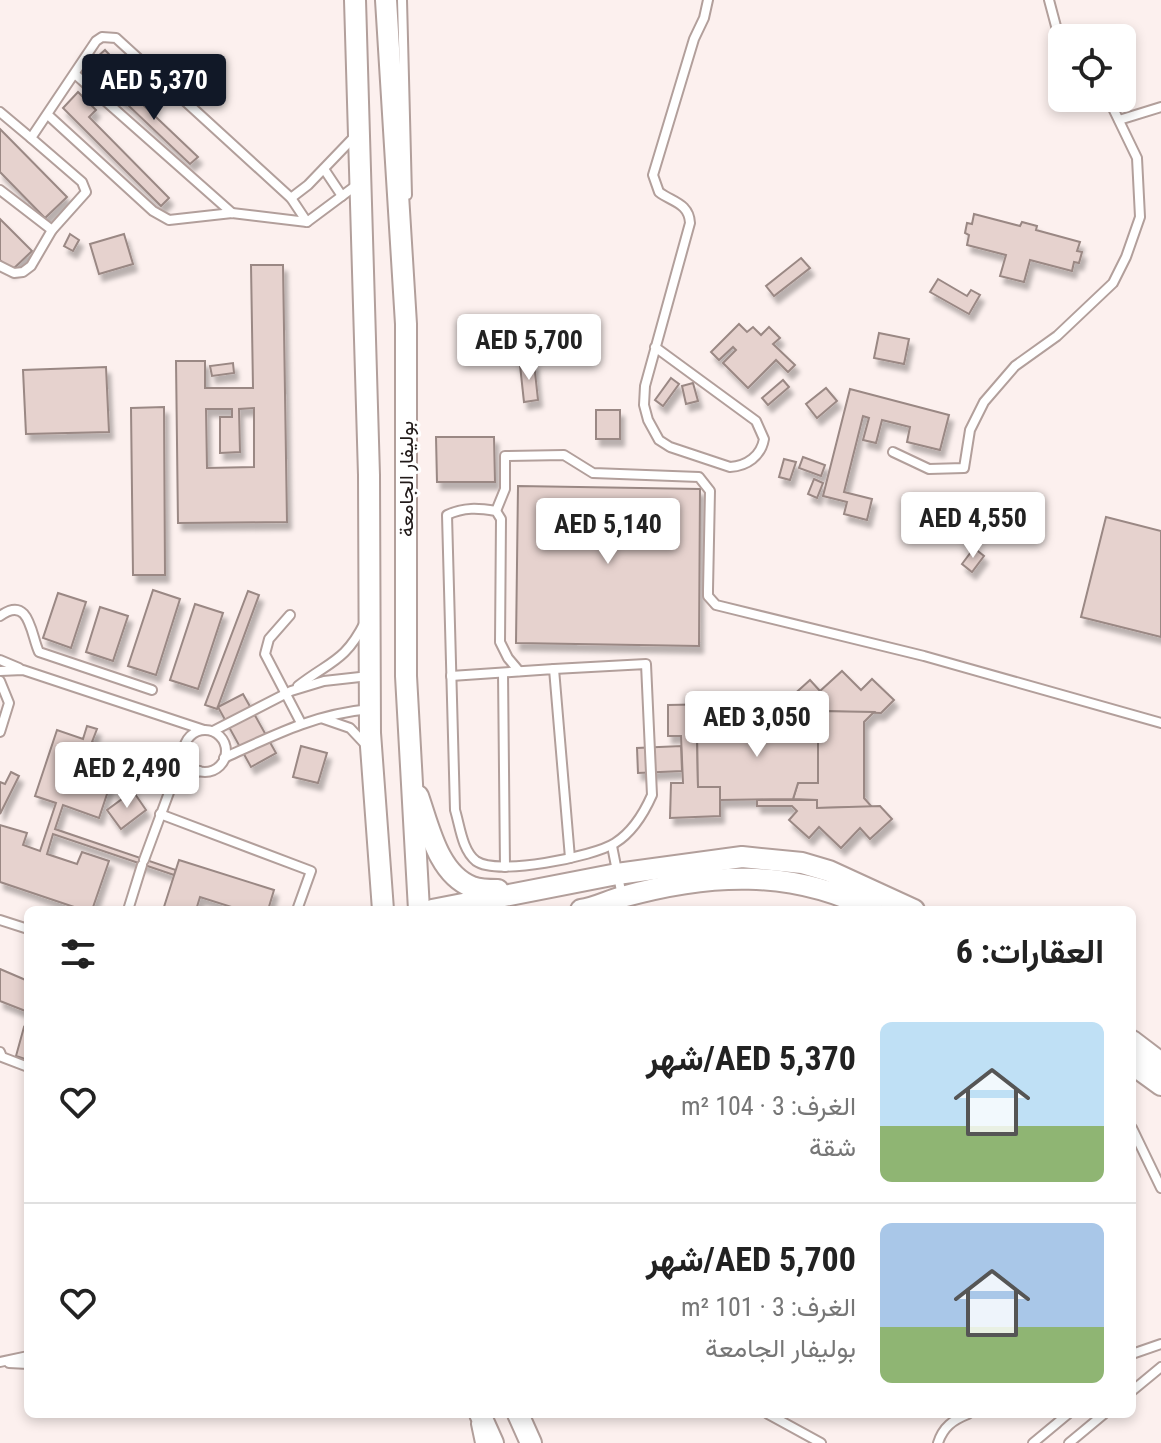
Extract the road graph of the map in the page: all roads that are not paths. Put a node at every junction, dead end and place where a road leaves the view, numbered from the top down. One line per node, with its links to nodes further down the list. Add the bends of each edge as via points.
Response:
1 (355, 0): 13 (street, بوليفار الجامعة)
2 (386, 0): 24 (street, بوليفار الجامعة)
3 (402, 0): 24 (lane, via 408,154)
4 (708, 0): 25 (lane, via 653,175 659,192 684,207 690,217)
5 (1049, 0): 6 (lane)
6 (1055, 24)
7 (76, 75): 11 (lane); 19 (lane, via 96,41 116,38); 20 (lane)
8 (1161, 107): 12 (lane)
9 (0, 112): 14 (lane)
10 (1115, 112): 12 (lane)
11 (48, 115): 14 (lane); 20 (lane, via 163,218)
12 (1119, 120): 26 (lane, via 1137,158 1140,217 1113,283 1057,336 1015,366 984,402 970,430 964,468 929,469)
13 (358, 132): 15 (lane); 16 (street, بوليفار الجامعة)
14 (31, 138): 22 (lane, via 85,188 85,196)
15 (324, 169): 18 (lane); 19 (lane)
16 (360, 183): 18 (lane); 28 (street, بوليفار الجامعة)
17 (0, 190): 22 (lane)
18 (342, 196): 21 (lane)
19 (291, 198): 21 (lane)
20 (232, 213): 21 (lane)
21 (307, 222)
22 (52, 230): 23 (lane, via 23,272)
23 (0, 266)
24 (406, 324): 51 (street, بوليفار الجامعة)
25 (655, 347): 25 (lane, via 644,405 659,440 722,466 738,467 753,458 764,439 756,421)
26 (893, 452)
27 (496, 511): 35 (lane, via 501,519 500,642); 38 (lane, via 459,509 447,515); 45 (lane, via 505,489 505,456 564,455 593,473 699,477 710,491 708,596 716,605 924,656)
28 (370, 589): 37 (street, بوليفار الجامعة); 41 (lane, via 364,623 350,647 337,662)
29 (290, 615): 41 (lane, via 269,639 265,654)
30 (0, 616): 40 (lane, via 7,611 25,614 39,652)
31 (0, 660): 33 (lane)
32 (554, 669): 35 (lane); 55 (lane, via 646,664 652,795 625,836); 56 (lane)
33 (23, 670): 34 (lane); 46 (lane)
34 (0, 671)
35 (519, 671): 36 (lane)
36 (503, 673): 38 (lane); 57 (lane)
37 (370, 676): 41 (lane, via 324,681); 42 (street, بوليفار الجامعة)
38 (451, 676): 57 (lane, via 455,810 467,851 485,865)
39 (0, 681): 47 (lane, via 9,703)
40 (152, 690)
41 (288, 693): 44 (lane); 46 (lane)
42 (370, 709): 43 (lane); 49 (street, بوليفار الجامعة)
43 (319, 718): 44 (lane); 49 (lane, via 350,728)
44 (301, 723): 50 (lane)
45 (1161, 723)
46 (208, 731): 48 (lane, via 190,736); 50 (lane, via 224,743)
47 (0, 732)
48 (184, 751): 52 (lane); 53 (lane)
49 (372, 753): 63 (street, بوليفار الجامعة)
50 (224, 758): 52 (lane, via 213,770)
51 (409, 769): 59 (street, via 435,846 455,877 474,888); 64 (street, بوليفار الجامعة)
52 (199, 771): 53 (lane)
53 (170, 784): 54 (lane)
54 (160, 814): 61 (lane); 62 (lane, via 311,871)
55 (612, 846): 56 (lane); 58 (lane)
56 (570, 858): 57 (lane)
57 (505, 867)
58 (617, 874): 59 (street); 60 (lane); 68 (street, via 715,859 774,859 829,871)
59 (522, 892): 65 (street)
60 (622, 897): 66 (street); 67 (street, via 725,878 776,879 830,891)
61 (129, 906)
62 (298, 906)
63 (383, 906)
64 (419, 906)
65 (452, 906)
66 (594, 906)
67 (864, 906)
68 (905, 906)
69 (0, 920): 70 (lane)
70 (24, 928)
71 (1136, 1044): 73 (street)
72 (0, 1052): 74 (lane)
73 (1161, 1063)
74 (24, 1065)
75 (1136, 1067): 76 (street)
76 (1161, 1085)
77 (1136, 1136): 78 (lane)
78 (1161, 1188)
79 (1161, 1344): 80 (lane)
80 (1136, 1353)
81 (24, 1357): 82 (lane)
82 (0, 1362): 83 (lane)
83 (24, 1364)
84 (1161, 1367): 85 (lane)
85 (1136, 1388)
86 (477, 1418): 93 (lane)
87 (479, 1418): 94 (street)
88 (520, 1418): 95 (street)
89 (775, 1418): 96 (lane)
90 (959, 1418): 97 (lane)
91 (1063, 1418): 98 (lane)
92 (1099, 1418): 99 (lane)
93 (480, 1443)
94 (493, 1443)
95 (531, 1443)
96 (821, 1443)
97 (938, 1443)
98 (1033, 1443)
99 (1069, 1443)

